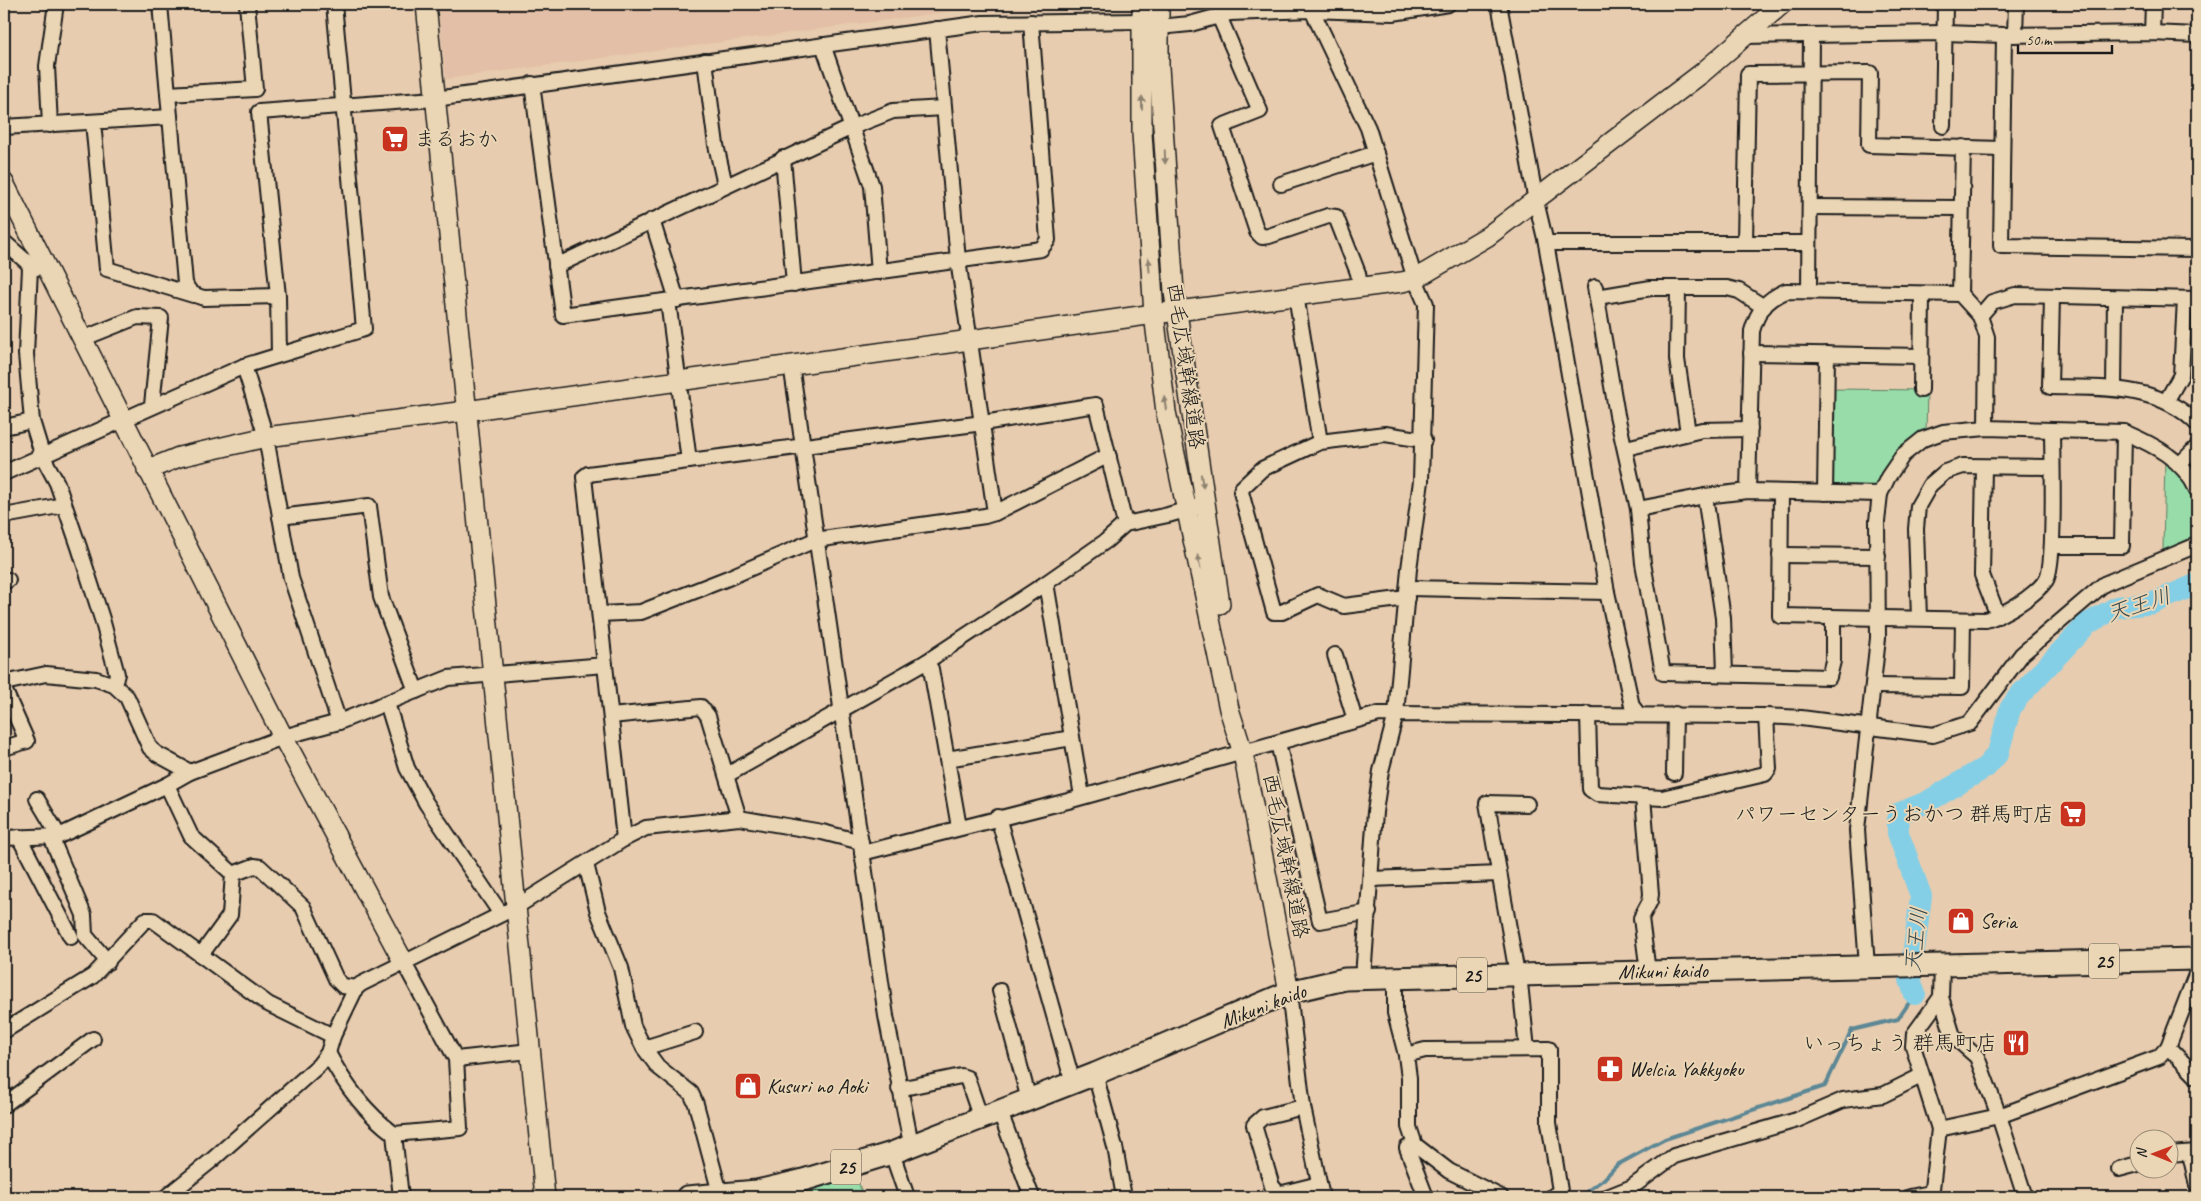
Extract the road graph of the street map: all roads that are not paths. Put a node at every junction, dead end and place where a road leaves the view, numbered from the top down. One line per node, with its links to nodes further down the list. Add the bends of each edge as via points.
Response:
1 (56, 4): 34 (street, via 47,66)
2 (160, 4): 28 (street)
3 (247, 4): 28 (street, via 255,88)
4 (334, 4): 30 (street)
5 (426, 4): 29 (street)
6 (1159, 4): 15 (street, 西毛広域幹線道路)
7 (1448, 4): 13 (street, via 1393,13)
8 (1499, 4): 45 (street)
9 (1782, 4): 22 (street)
10 (1945, 4): 18 (street)
11 (2016, 4): 20 (street)
12 (2152, 4): 19 (street)
13 (1310, 7): 14 (street); 40 (street, via 1364,119)
14 (1219, 16): 15 (street, via 1190,24); 60 (street, via 1260,111 1222,126 1257,232 1262,237 1269,236 1328,216 1336,217)
15 (1148, 17): 16 (street); 73 (street, 西毛広域幹線道路, one-way to 73); 74 (street, 西毛広域幹線道路, one-way to 15, via 1142,133)
16 (1031, 22): 17 (street, via 983,23); 54 (street, via 1048,240 1041,249)
17 (937, 29): 24 (street); 31 (street)
18 (1945, 33): 20 (street); 23 (street); 35 (street)
19 (2152, 33): 20 (street); 21 (street)
20 (2009, 35): 39 (street)
21 (2197, 35)
22 (1744, 36): 23 (street); 45 (street, via 1702,73)
23 (1811, 36): 26 (street)
24 (823, 45): 25 (street); 37 (street)
25 (705, 61): 27 (street); 43 (street, via 716,145)
26 (1810, 74): 38 (street, via 1870,73 1868,146); 46 (street); 52 (street, via 1748,74)
27 (532, 84): 29 (street); 55 (street)
28 (168, 94): 32 (street)
29 (435, 99): 30 (street); 89 (street)
30 (344, 105): 67 (street, via 258,112); 79 (street, via 364,329)
31 (944, 108): 37 (street, via 893,112); 54 (street)
32 (170, 117): 33 (street); 65 (street, via 185,283)
33 (93, 122): 34 (street); 65 (street, via 107,268)
34 (50, 125): 36 (street)
35 (1943, 126)
36 (4, 127)
37 (850, 128): 41 (street); 57 (street, via 872,186)
38 (1963, 147): 39 (street); 47 (street)
39 (2001, 149): 53 (street, via 2001,246)
40 (1376, 153): 44 (street); 58 (street)
41 (783, 158): 43 (street); 59 (street)
42 (4, 183): 56 (street)
43 (725, 185): 48 (street)
44 (1281, 185)
45 (1536, 200): 51 (street); 58 (street, via 1488,236)
46 (1810, 206): 47 (street); 50 (street)
47 (1961, 208): 64 (street)
48 (652, 220): 55 (street); 71 (street)
49 (4, 242): 56 (street, via 28,263)
50 (1809, 242): 52 (street); 62 (street)
51 (1546, 243): 52 (street); 133 (street)
52 (1745, 243)
53 (2197, 250)
54 (958, 260): 57 (street); 77 (street)
55 (556, 266): 71 (street, via 563,315)
56 (38, 267): 76 (street); 91 (street, via 26,354)
57 (879, 272): 59 (street)
58 (1415, 279): 60 (street); 101 (street, via 1426,304)
59 (794, 284): 71 (street)
60 (1360, 286): 66 (street)
61 (1678, 288): 72 (street, via 1727,288 1739,291); 99 (street, via 1677,359); 105 (street, via 1596,292)
62 (1809, 290): 63 (street); 72 (street, via 1786,291 1766,301)
63 (1922, 294): 64 (street); 81 (street)
64 (1960, 294): 75 (street)
65 (193, 295): 67 (street, via 204,298)
66 (1296, 295): 73 (street); 102 (street)
67 (278, 296): 79 (street)
68 (2052, 296): 69 (street); 75 (street, via 2002,298 1992,302); 85 (street, via 2050,387)
69 (2115, 298): 70 (street); 85 (street)
70 (2191, 299): 87 (street, via 2181,375)
71 (672, 301): 84 (street)
72 (1764, 307): 78 (street, via 1755,320)
73 (1176, 311): 74 (street); 121 (street, 西毛広域幹線道路, one-way to 121)
74 (1154, 314): 77 (street); 121 (street, 西毛広域幹線道路, one-way to 74, via 1166,412)
75 (1980, 316): 95 (street, via 1987,337)
76 (82, 339): 88 (street, via 137,317 161,318); 90 (street)
77 (970, 341): 82 (street); 92 (street)
78 (1751, 352): 80 (street); 96 (street)
79 (279, 354): 83 (street)
80 (1827, 354): 81 (street); 117 (street)
81 (1921, 356): 86 (street)
82 (791, 364): 84 (street); 103 (street)
83 (244, 366): 88 (street); 100 (street)
84 (678, 380): 89 (street); 108 (street)
85 (2114, 388): 87 (street)
86 (1921, 390)
87 (2167, 400): 93 (street)
88 (152, 405): 90 (street)
89 (466, 411): 100 (street); 145 (street)
90 (121, 419): 106 (street); 112 (street)
91 (32, 421): 94 (street); 106 (street)
92 (983, 423): 103 (street); 107 (street, via 1096,405); 123 (street)
93 (2197, 424)
94 (4, 427)
95 (1986, 428): 97 (street); 118 (street, via 1943,432 1923,439 1903,455)
96 (1750, 429): 99 (street); 115 (street)
97 (2052, 430): 98 (street); 110 (street)
98 (2124, 432): 109 (street, via 2149,443); 129 (street, via 2122,546)
99 (1688, 433): 105 (street)
100 (266, 437): 112 (street, via 179,457); 125 (street)
101 (1424, 440): 102 (street, via 1386,434); 134 (street)
102 (1320, 442): 134 (street, via 1262,469 1242,488 1274,612 1282,612 1318,595 1344,606)
103 (801, 446): 108 (street); 127 (street)
104 (2197, 447): 109 (street)
105 (1626, 448): 122 (street)
106 (43, 457): 113 (street); 120 (street)
107 (1109, 457): 123 (street); 126 (street)
108 (689, 461): 135 (street, via 584,477)
109 (2180, 464): 114 (street)
110 (2051, 467): 111 (street); 129 (street)
111 (1984, 468): 136 (street, via 1982,575); 138 (street, via 1963,466 1945,472 1930,485 1918,506)
112 (147, 470): 162 (street)
113 (4, 473)
114 (2197, 490)
115 (1748, 491): 116 (street); 119 (street)
116 (1782, 492): 117 (street); 130 (street)
117 (1825, 493): 118 (street)
118 (1880, 494): 131 (street)
119 (1705, 496): 122 (street); 144 (street, via 1723,618)
120 (64, 505): 124 (street); 147 (street, via 102,619 117,674)
121 (1197, 507): 126 (street); 166 (street, 西毛広域幹線道路)
122 (1638, 509): 144 (street, via 1642,563 1663,673)
123 (995, 513): 127 (street)
124 (4, 516)
125 (280, 517): 150 (street, via 369,506 381,597); 160 (street, via 291,578)
126 (1125, 524): 132 (street)
127 (815, 540): 135 (street, via 641,612); 152 (street)
128 (2197, 544): 161 (street, via 2104,584 2022,654 1970,723 1933,735)
129 (2052, 546): 136 (street, via 2046,579 2014,608)
130 (1780, 556): 131 (street); 139 (street, via 1780,616)
131 (1878, 556): 137 (street)
132 (1046, 583): 142 (street); 163 (street)
133 (1607, 592): 134 (street); 155 (street, via 1632,706)
134 (1407, 593): 153 (street)
135 (600, 614): 143 (street)
136 (1998, 616): 140 (street, via 1986,620)
137 (1879, 618): 138 (street); 139 (street); 148 (street)
138 (1919, 618): 140 (street)
139 (1833, 619): 144 (street, via 1829,677)
140 (1963, 620): 148 (street, via 1962,687)
141 (1335, 655): 159 (street)
142 (926, 662): 152 (street); 167 (street, via 930,669)
143 (605, 665): 145 (street); 157 (street)
144 (1724, 673)
145 (494, 674): 150 (street, via 448,678); 188 (street)
146 (4, 683): 147 (street, via 46,674 96,679)
147 (114, 685): 168 (street, via 127,696 150,748)
148 (1873, 686): 161 (street)
149 (4, 689): 165 (street, via 26,741)
150 (416, 691): 151 (street)
151 (387, 703): 160 (street); 188 (street, via 407,768 426,803)
152 (843, 711): 170 (street); 183 (street)
153 (1396, 714): 154 (street); 159 (street); 187 (street, via 1381,771)
154 (1588, 714): 155 (street); 173 (street, via 1590,788 1597,794)
155 (1638, 714): 156 (street)
156 (1675, 714): 158 (street); 169 (street)
157 (610, 716): 170 (street, via 701,707 708,716); 182 (street)
158 (1766, 716): 161 (street); 173 (street, via 1769,769 1765,774 1662,798)
159 (1355, 720): 164 (street)
160 (339, 722): 162 (street)
161 (1868, 726): 196 (street, via 1857,830)
162 (283, 738): 168 (street); 194 (street)
163 (1072, 738): 167 (street); 172 (street)
164 (1278, 743): 166 (street); 189 (street, via 1320,921)
165 (4, 748)
166 (1243, 753): 172 (street); 204 (street, 西毛広域幹線道路)
167 (946, 759): 178 (street)
168 (190, 772): 171 (street)
169 (1674, 773)
170 (727, 775): 177 (street)
171 (167, 785): 179 (street); 185 (street, via 191,836)
172 (1082, 796): 176 (street)
173 (1643, 797): 197 (street, via 1651,894 1641,918)
174 (38, 799): 179 (street)
175 (1527, 804): 186 (street, via 1487,803)
176 (998, 817): 178 (street); 220 (street)
177 (739, 818): 182 (street, via 646,828); 183 (street, via 822,832)
178 (959, 827): 183 (street)
179 (55, 836): 180 (street); 193 (street, via 84,915 85,935)
180 (19, 837): 181 (street); 190 (street)
181 (4, 838)
182 (624, 838): 184 (street)
183 (862, 847): 221 (street)
184 (586, 864): 188 (street); 211 (street, via 598,912 621,968 633,1026)
185 (233, 874): 191 (street, via 230,915); 202 (street, via 260,867 303,907 336,979 342,986)
186 (1499, 874): 187 (street); 199 (street)
187 (1371, 879): 189 (street)
188 (509, 910): 194 (street); 213 (street)
189 (1369, 912): 200 (street)
190 (71, 937)
191 (201, 955): 193 (street, via 153,920 145,920); 208 (street, via 268,1004)
192 (2197, 959): 195 (main road, 25)
193 (108, 962): 206 (street, via 93,976)
194 (404, 963): 202 (street); 216 (street)
195 (1942, 965): 196 (main road, 25); 205 (street)
196 (1867, 966): 197 (main road, Mikuni kaido / 25)
197 (1648, 972): 199 (main road, Mikuni kaido / 25)
198 (2197, 972): 210 (street)
199 (1518, 974): 201 (main road, Mikuni kaido / 25); 212 (street)
200 (1363, 977): 201 (main road, Mikuni kaido / 25); 204 (main road, Mikuni kaido / 25)
201 (1395, 978): 215 (street, via 1395,1013)
202 (356, 988): 208 (street)
203 (1000, 991): 222 (street)
204 (1289, 992): 217 (main road, Mikuni kaido / 25); 224 (street)
205 (1941, 997): 218 (street, via 1914,1034 1913,1046); 226 (street, via 1954,1036 1976,1057)
206 (4, 1031)
207 (695, 1032): 211 (street)
208 (333, 1036): 214 (street)
209 (93, 1039): 223 (street)
210 (2168, 1047): 219 (street); 226 (street, via 2159,1057)
211 (644, 1048): 239 (street, via 658,1067 691,1093)
212 (1527, 1049): 215 (street, via 1425,1050); 250 (street, via 1549,1050 1550,1123 1560,1191)
213 (530, 1051): 216 (street); 243 (street)
214 (328, 1053): 228 (street, via 354,1095); 241 (street, via 319,1065)
215 (1406, 1055): 230 (street, via 1409,1126)
216 (456, 1059): 228 (street, via 460,1128)
217 (1095, 1074): 220 (main road, Mikuni kaido / 25); 247 (street, via 1115,1147)
218 (1921, 1076): 227 (street); 251 (street, via 1883,1095 1843,1100 1797,1120 1674,1156 1632,1187)
219 (2197, 1077)
220 (1073, 1083): 222 (main road, Mikuni kaido / 25)
221 (899, 1089): 225 (street, via 961,1076 967,1078); 229 (street)
222 (1029, 1100): 225 (main road, Mikuni kaido / 25)
223 (4, 1105)
224 (1303, 1107): 237 (street); 240 (street, via 1263,1117 1254,1125)
225 (991, 1115): 229 (main road, Mikuni kaido / 25); 246 (street)
226 (1999, 1116): 227 (street); 253 (street)
227 (1939, 1129): 238 (street)
228 (394, 1134): 242 (street)
229 (911, 1144): 232 (main road, Mikuni kaido / 25)
230 (1415, 1145): 248 (street, via 1407,1148); 249 (street, via 1449,1171)
231 (2194, 1152): 233 (street); 236 (street)
232 (892, 1153): 239 (main road, Mikuni kaido / 25, via 800,1181); 245 (street)
233 (2178, 1153)
234 (2128, 1167): 235 (street)
235 (2119, 1169)
236 (2197, 1184)
237 (1321, 1191): 240 (street)
238 (1931, 1195): 252 (street)
239 (721, 1196): 244 (main road, Mikuni kaido / 25)
240 (1277, 1196)
241 (166, 1197)
242 (401, 1197)
243 (545, 1197)
244 (687, 1197)
245 (907, 1197)
246 (1032, 1197)
247 (1124, 1197)
248 (1426, 1197)
249 (1502, 1197)
250 (1552, 1197)
251 (1607, 1197)
252 (1910, 1197)
253 (2025, 1197)

